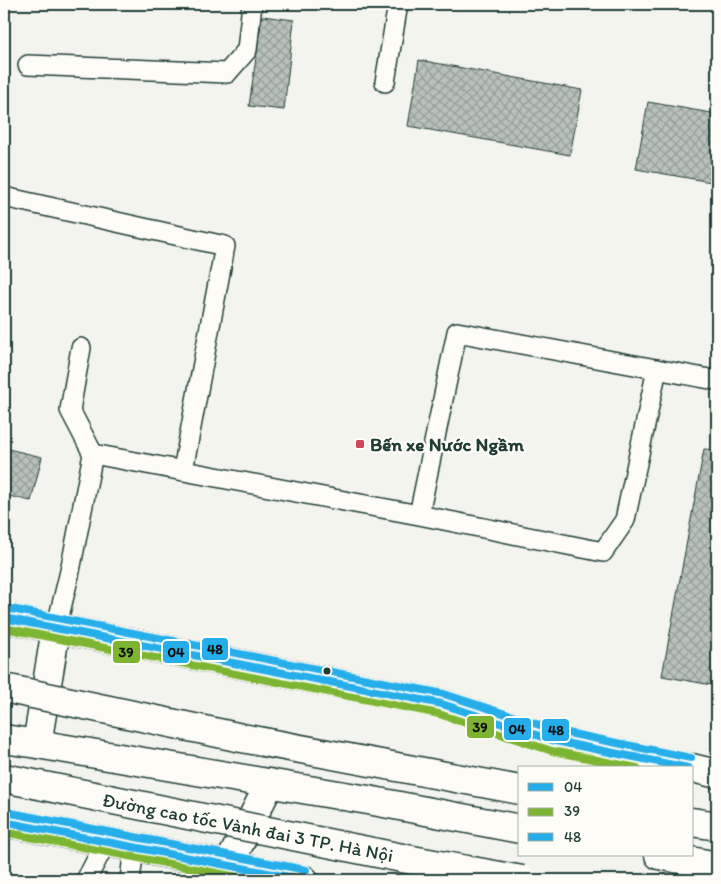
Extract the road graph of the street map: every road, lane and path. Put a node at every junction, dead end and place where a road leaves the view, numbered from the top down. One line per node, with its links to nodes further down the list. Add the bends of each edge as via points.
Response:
1 (252, 4): 3 (lane, via 247,50 227,73)
2 (398, 4): 4 (lane)
3 (28, 65)
4 (385, 82)
5 (4, 197): 10 (lane, via 225,246)
6 (82, 348): 9 (lane, via 70,410)
7 (657, 369): 8 (lane); 11 (lane, via 625,520 603,552); 11 (lane, via 458,332)
8 (715, 380)
9 (93, 454): 10 (lane); 13 (lane)
10 (183, 470): 11 (lane)
11 (419, 515)
12 (4, 618): 13 (highway)
13 (56, 629): 16 (highway); 17 (highway, via 442,704 555,741)
14 (4, 688): 22 (highway, bridge, via 242,738)
15 (4, 738): 16 (highway)
16 (37, 744): 21 (highway)
17 (680, 766)
18 (694, 769): 19 (highway)
19 (717, 774)
20 (4, 778): 35 (highway, Đường cao tốc Vành đai 3 TP. Hà Nội, bridge)
21 (270, 783): 26 (highway); 30 (highway)
22 (518, 790)
23 (694, 822): 25 (highway)
24 (5, 824): 27 (highway)
25 (717, 826)
26 (518, 829)
27 (106, 842): 28 (highway); 32 (lane)
28 (134, 848): 30 (highway); 33 (lane)
29 (664, 856): 31 (highway)
30 (228, 866): 34 (highway)
31 (717, 866)
32 (86, 880)
33 (130, 880)
34 (304, 880)
35 (522, 880)

